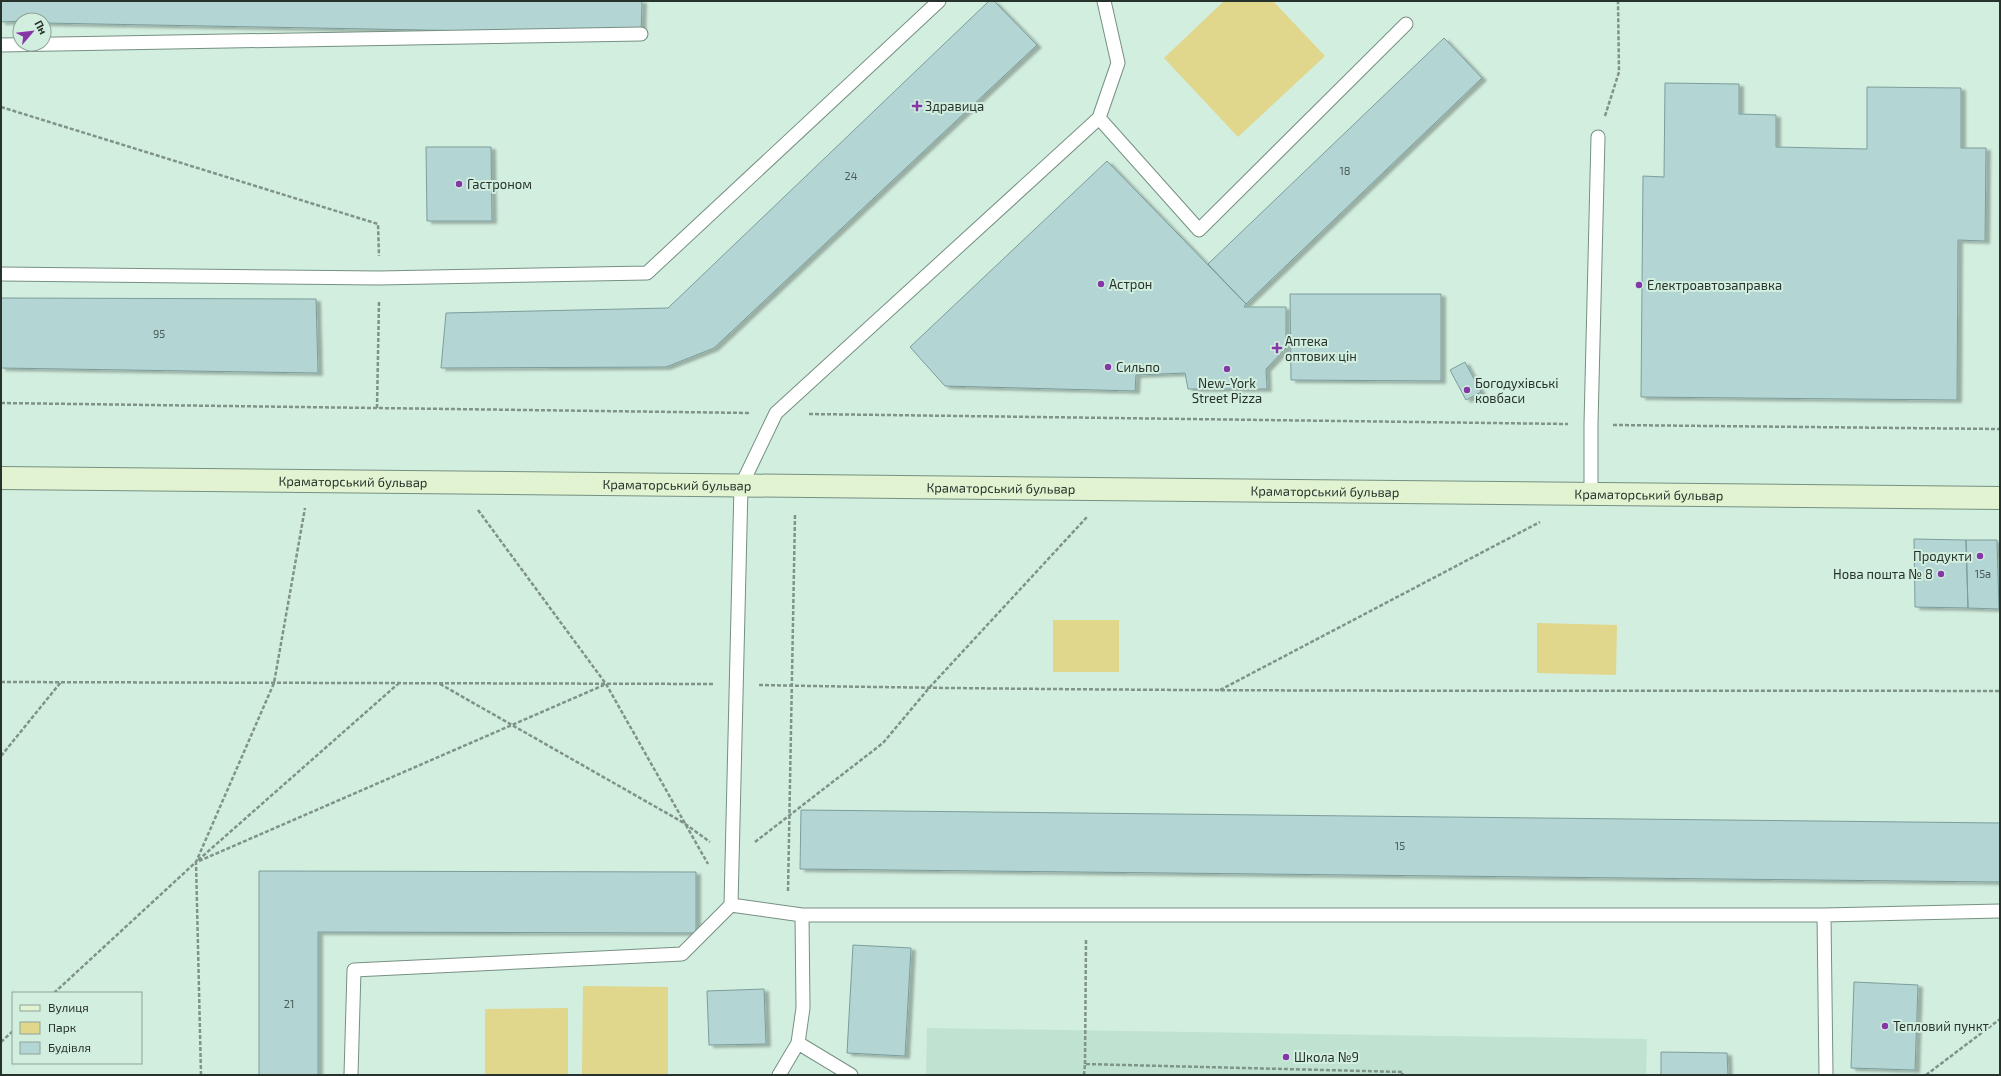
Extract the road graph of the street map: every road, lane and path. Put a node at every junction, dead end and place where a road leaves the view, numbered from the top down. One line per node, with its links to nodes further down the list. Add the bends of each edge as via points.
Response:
1 (939, 1): 11 (lane, via 647,273)
2 (1104, 1): 8 (lane, via 1118,63)
3 (1618, 1): 9 (path, via 1619,72)
4 (1406, 24): 8 (lane, via 1199,230)
5 (641, 34): 6 (lane)
6 (1, 45)
7 (1, 106): 11 (path, via 378,224)
8 (1099, 118): 14 (lane)
9 (1598, 137): 15 (lane)
10 (1, 274): 11 (lane)
11 (379, 278): 13 (path)
12 (1, 403): 13 (path)
13 (377, 408): 14 (path)
14 (776, 414): 15 (path); 20 (lane)
15 (1591, 424): 16 (path); 22 (lane)
16 (2000, 429)
17 (1, 478): 18 (street, Краматорський бульвар)
18 (310, 482): 19 (street, Краматорський бульвар); 28 (path)
19 (458, 483): 20 (street, Краматорський бульвар); 31 (path)
20 (741, 486): 21 (street, Краматорський бульвар); 32 (lane)
21 (1112, 490): 22 (street, Краматорський бульвар); 34 (path)
22 (1591, 495): 23 (street, Краматорський бульвар)
23 (2000, 498)
24 (795, 513): 33 (path)
25 (1542, 520): 35 (path)
26 (1, 682): 27 (path)
27 (61, 682): 28 (path); 38 (path)
28 (274, 683): 29 (path); 42 (path)
29 (398, 684): 30 (path); 42 (path)
30 (438, 684): 31 (path); 37 (path)
31 (606, 684): 32 (path); 37 (path); 40 (path)
32 (736, 685): 33 (path); 41 (lane)
33 (792, 686): 34 (path); 39 (path)
34 (929, 688): 35 (path); 39 (path, via 883,743)
35 (1219, 690): 36 (path)
36 (2000, 690)
37 (512, 725): 40 (path); 42 (path)
38 (1, 756)
39 (789, 816): 41 (path); 45 (path)
40 (684, 823): 41 (path); 43 (path)
41 (733, 860): 43 (lane)
42 (196, 862): 49 (path); 55 (path)
43 (732, 904): 45 (lane); 56 (lane, via 682,954 354,970)
44 (2000, 911): 48 (lane)
45 (788, 913): 46 (lane)
46 (802, 915): 47 (lane); 53 (lane, via 803,1008)
47 (1086, 915): 48 (lane); 54 (path)
48 (1824, 915): 61 (lane)
49 (55, 992)
50 (2000, 1019): 62 (path)
51 (12, 1032): 52 (path)
52 (1, 1042)
53 (798, 1043): 57 (lane); 58 (lane)
54 (1085, 1064): 59 (path); 60 (path, via 1402,1072)
55 (201, 1075)
56 (351, 1075)
57 (779, 1075)
58 (851, 1075)
59 (1084, 1075)
60 (1402, 1075)
61 (1826, 1075)
62 (1926, 1075)

